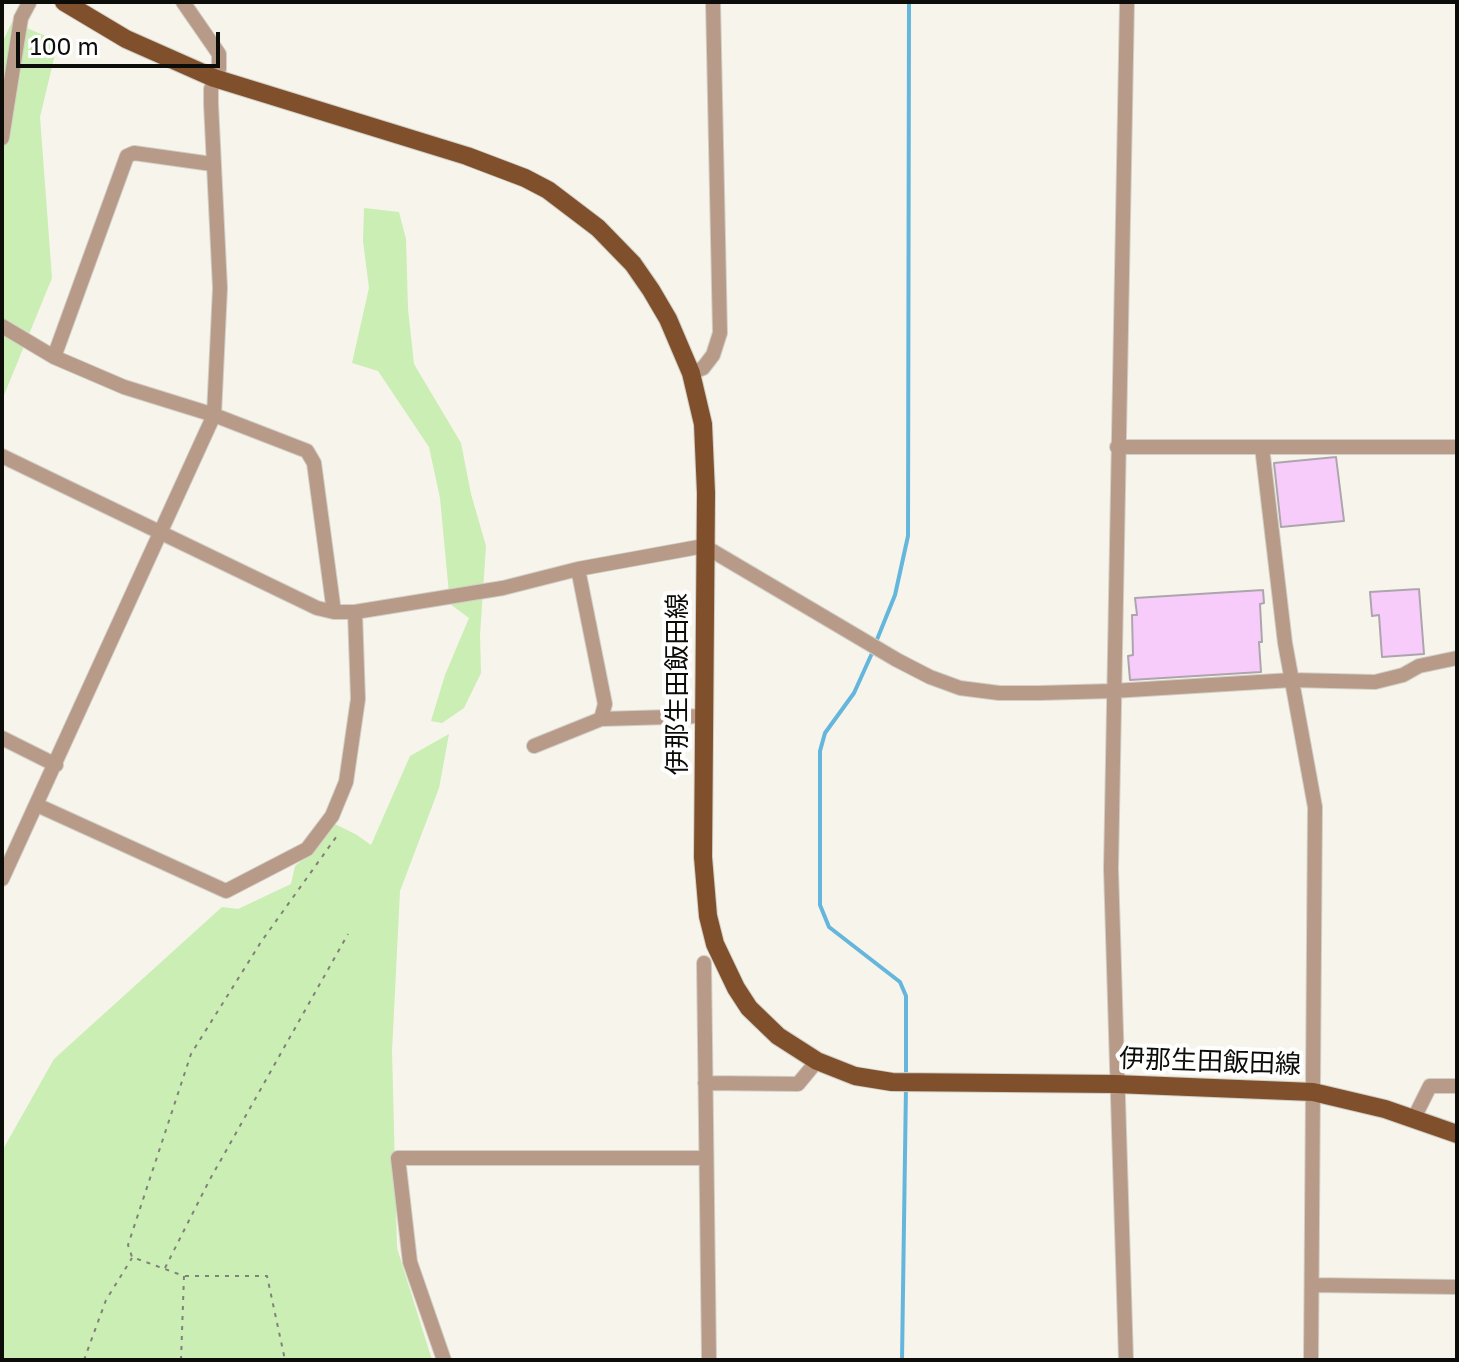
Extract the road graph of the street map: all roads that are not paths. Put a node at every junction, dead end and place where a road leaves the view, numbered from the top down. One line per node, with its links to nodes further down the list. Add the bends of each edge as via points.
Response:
1 (29, 2): 7 (street, via 21,18)
2 (64, 2): 6 (main road, 伊那生田飯田線, via 126,39)
3 (183, 2): 6 (street, via 219,54)
4 (713, 2): 11 (street, via 720,333 708,362)
5 (1127, 2): 13 (street)
6 (214, 78): 8 (street); 11 (main road, 伊那生田飯田線, via 497,166 548,190 598,228 633,264 668,319)
7 (2, 138)
8 (212, 164): 10 (street, via 127,156); 12 (street, via 220,288)
9 (2, 326): 10 (street)
10 (54, 357): 12 (street, via 124,387)
11 (691, 373): 18 (main road, 伊那生田飯田線, via 703,424)
12 (214, 415): 17 (street); 20 (street, via 307,451 314,463)
13 (1117, 447): 14 (street); 24 (street)
14 (1262, 447): 15 (street); 23 (street)
15 (1457, 447)
16 (2, 456): 17 (street)
17 (161, 531): 20 (street); 29 (street)
18 (704, 546): 19 (street); 24 (street, via 930,677 960,688 999,693); 25 (main road, 伊那生田飯田線)
19 (578, 569): 21 (street, via 503,588); 26 (street, via 605,704)
20 (334, 612): 21 (street)
21 (355, 612): 30 (street, via 358,699 346,782 332,816 307,849 226,891)
22 (1457, 658): 23 (street, via 1375,682)
23 (1292, 680): 24 (street); 37 (street, via 1315,807)
24 (1113, 691): 35 (street)
25 (704, 716): 26 (street); 33 (main road, 伊那生田飯田線, via 704,882 715,944 749,1008 778,1036)
26 (601, 719): 28 (street)
27 (2, 738): 29 (street)
28 (534, 746)
29 (56, 765): 30 (street)
30 (37, 805): 31 (street)
31 (2, 879)
32 (704, 963): 34 (street)
33 (817, 1061): 34 (street, via 798,1084); 35 (main road, 伊那生田飯田線, via 855,1076 892,1082)
34 (705, 1083): 40 (street)
35 (1115, 1084): 37 (main road, 伊那生田飯田線); 45 (street)
36 (1457, 1086): 38 (street, via 1430,1086)
37 (1313, 1092): 38 (main road, 伊那生田飯田線); 41 (street)
38 (1414, 1118): 39 (main road, 伊那生田飯田線)
39 (1457, 1134)
40 (705, 1158): 43 (street, via 398,1158 410,1262); 44 (street)
41 (1312, 1285): 42 (street); 46 (street)
42 (1457, 1287)
43 (444, 1360)
44 (709, 1360)
45 (1126, 1360)
46 (1311, 1360)

